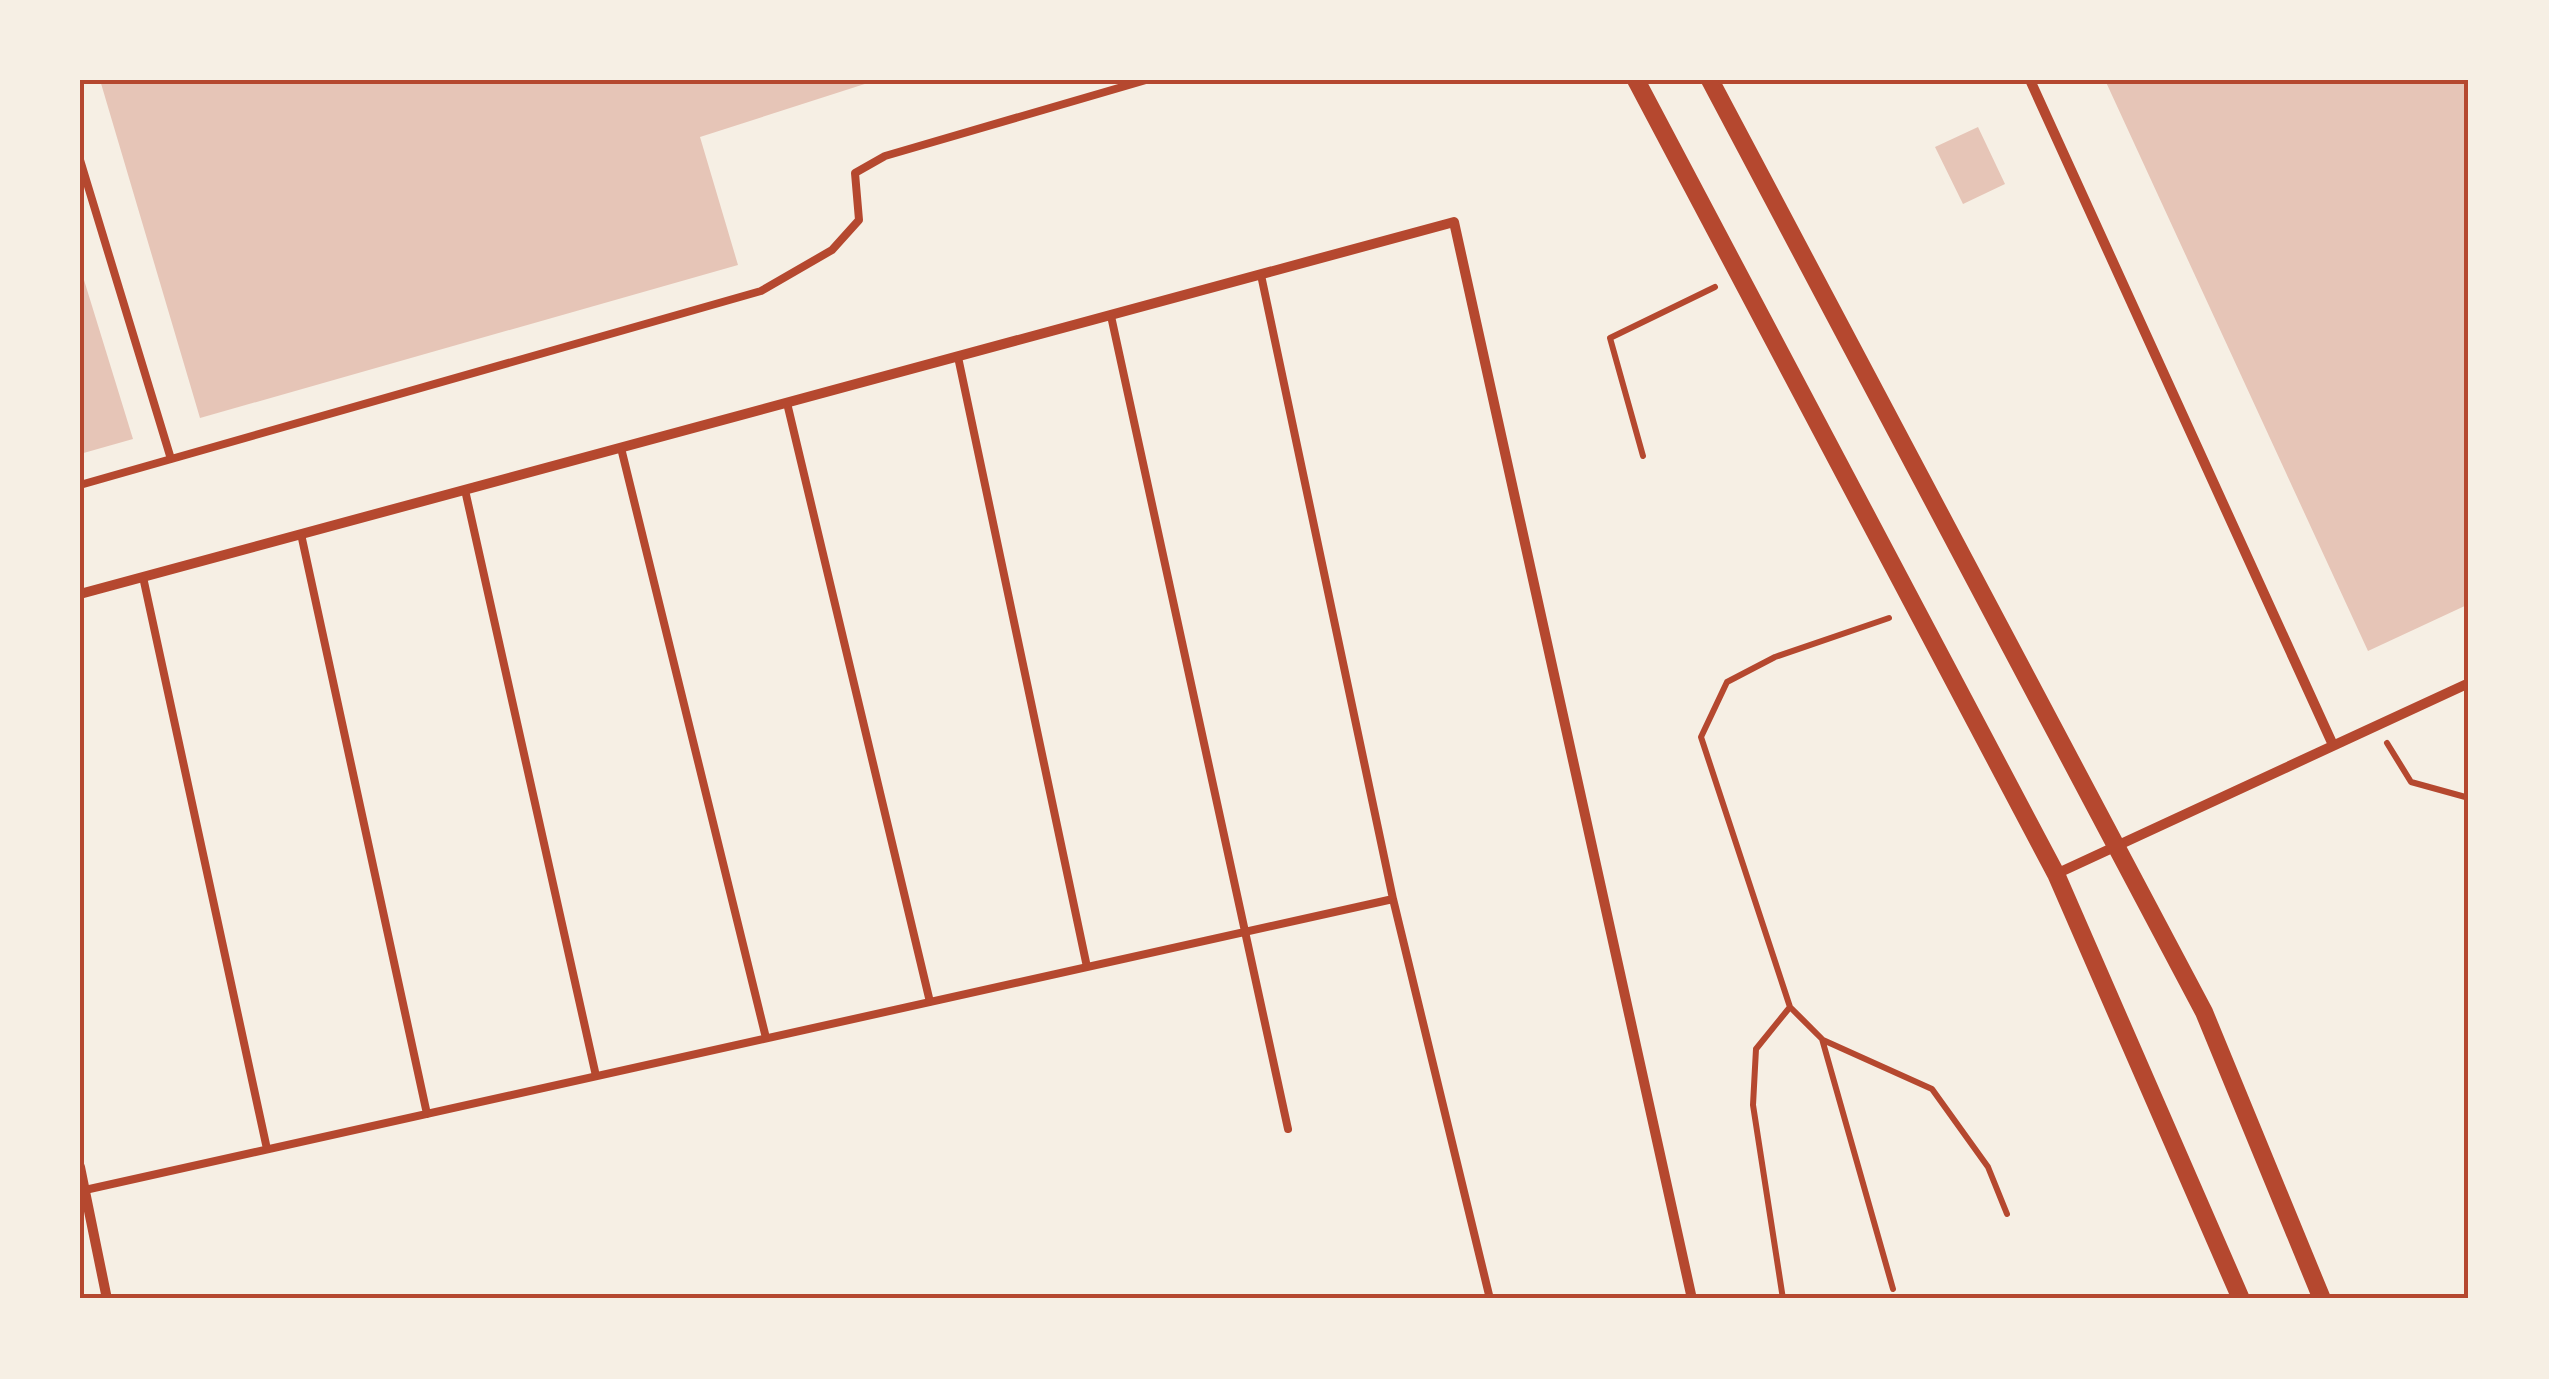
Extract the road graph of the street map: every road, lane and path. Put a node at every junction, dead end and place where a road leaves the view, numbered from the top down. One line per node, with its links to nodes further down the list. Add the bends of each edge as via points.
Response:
1 (1146, 80): 13 (lane, via 885,156 855,173 859,220 832,250 761,291)
2 (1636, 80): 7 (street)
3 (1710, 80): 24 (street)
4 (2030, 80): 22 (street)
5 (80, 160): 13 (lane)
6 (1261, 274): 8 (street); 26 (lane); 43 (street, via 1454,222)
7 (1738, 275): 12 (path, via 1610,338); 19 (street)
8 (1111, 316): 9 (street); 27 (lane)
9 (958, 357): 10 (street); 28 (lane)
10 (787, 403): 11 (street); 29 (lane)
11 (621, 448): 15 (street); 31 (lane)
12 (1643, 456)
13 (171, 459): 14 (lane)
14 (80, 485)
15 (465, 490): 16 (street); 33 (lane)
16 (302, 534): 17 (street); 34 (lane)
17 (143, 577): 18 (street); 36 (lane)
18 (80, 594)
19 (1933, 642): 25 (street); 30 (path, via 1892,618 1775,657 1727,682 1701,737)
20 (2469, 683): 21 (street)
21 (2376, 725): 22 (street); 23 (path, via 2411,782)
22 (2333, 745): 24 (street)
23 (2469, 798)
24 (2116, 845): 25 (street); 46 (street, via 2204,1012)
25 (2056, 874): 45 (street)
26 (1393, 900): 27 (lane); 42 (lane)
27 (1244, 932): 28 (lane); 35 (lane)
28 (1087, 967): 29 (lane)
29 (930, 1002): 31 (lane)
30 (1790, 1007): 32 (path); 44 (path, via 1756,1049 1754,1105)
31 (766, 1038): 33 (lane)
32 (1822, 1039): 39 (path, via 1932,1090 1988,1167); 40 (path)
33 (596, 1076): 34 (lane)
34 (427, 1114): 36 (lane)
35 (1288, 1129)
36 (267, 1149): 38 (lane)
37 (80, 1167): 38 (street)
38 (85, 1190): 41 (street)
39 (2007, 1214)
40 (1892, 1289)
41 (107, 1299)
42 (1490, 1299)
43 (1692, 1299)
44 (1783, 1299)
45 (2241, 1299)
46 (2322, 1299)

